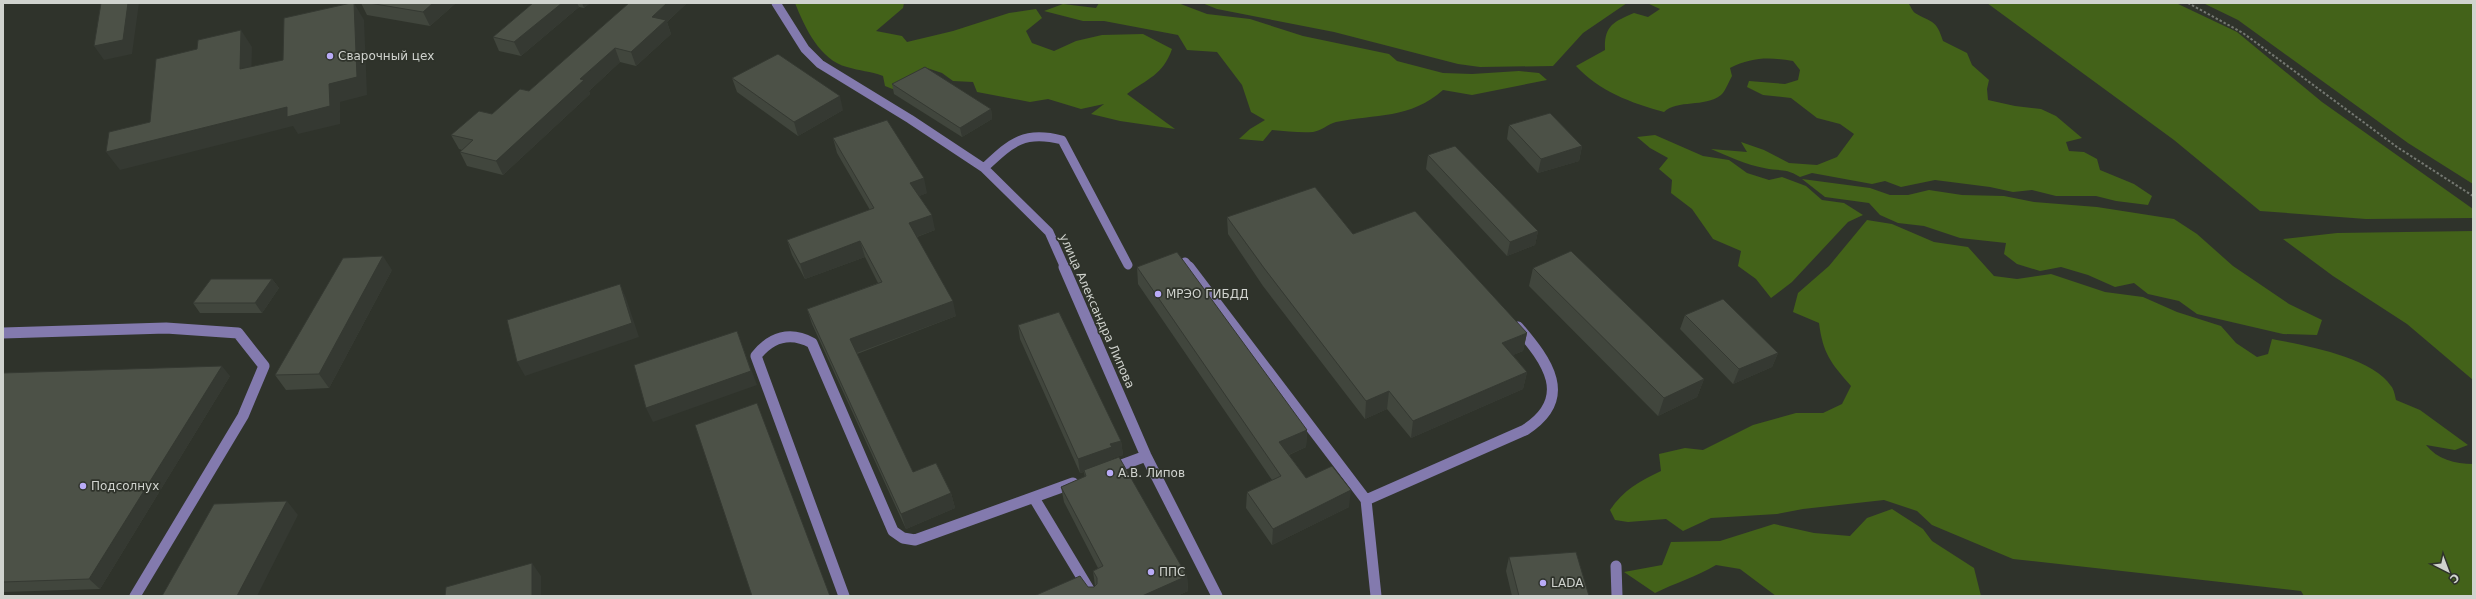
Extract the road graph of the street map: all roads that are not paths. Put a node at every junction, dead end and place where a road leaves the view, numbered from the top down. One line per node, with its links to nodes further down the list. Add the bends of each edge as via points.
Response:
1 (776, 3): 2 (street, улица Александра Липова, via 805,49 820,64)
2 (984, 168): 4 (street, via 1024,136 1046,135 1062,140); 7 (street, улица Александра Липова, via 1049,232)
3 (1185, 262): 11 (street)
4 (1128, 265)
5 (1510, 318): 11 (street, via 1541,354 1554,386 1546,414 1525,430)
6 (3, 333): 13 (street, via 166,328 238,333 264,366 243,416)
7 (1146, 456): 8 (street); 16 (street, улица Александра Липова)
8 (1097, 474)
9 (1083, 480): 10 (street)
10 (1034, 498): 14 (street, via 940,533 915,540 903,538 893,531 812,343 802,336 787,336 764,344 756,356); 15 (street)
11 (1366, 500): 17 (street)
12 (1616, 566): 18 (street)
13 (135, 596)
14 (844, 596)
15 (1093, 596)
16 (1218, 596)
17 (1376, 596)
18 (1617, 596)

